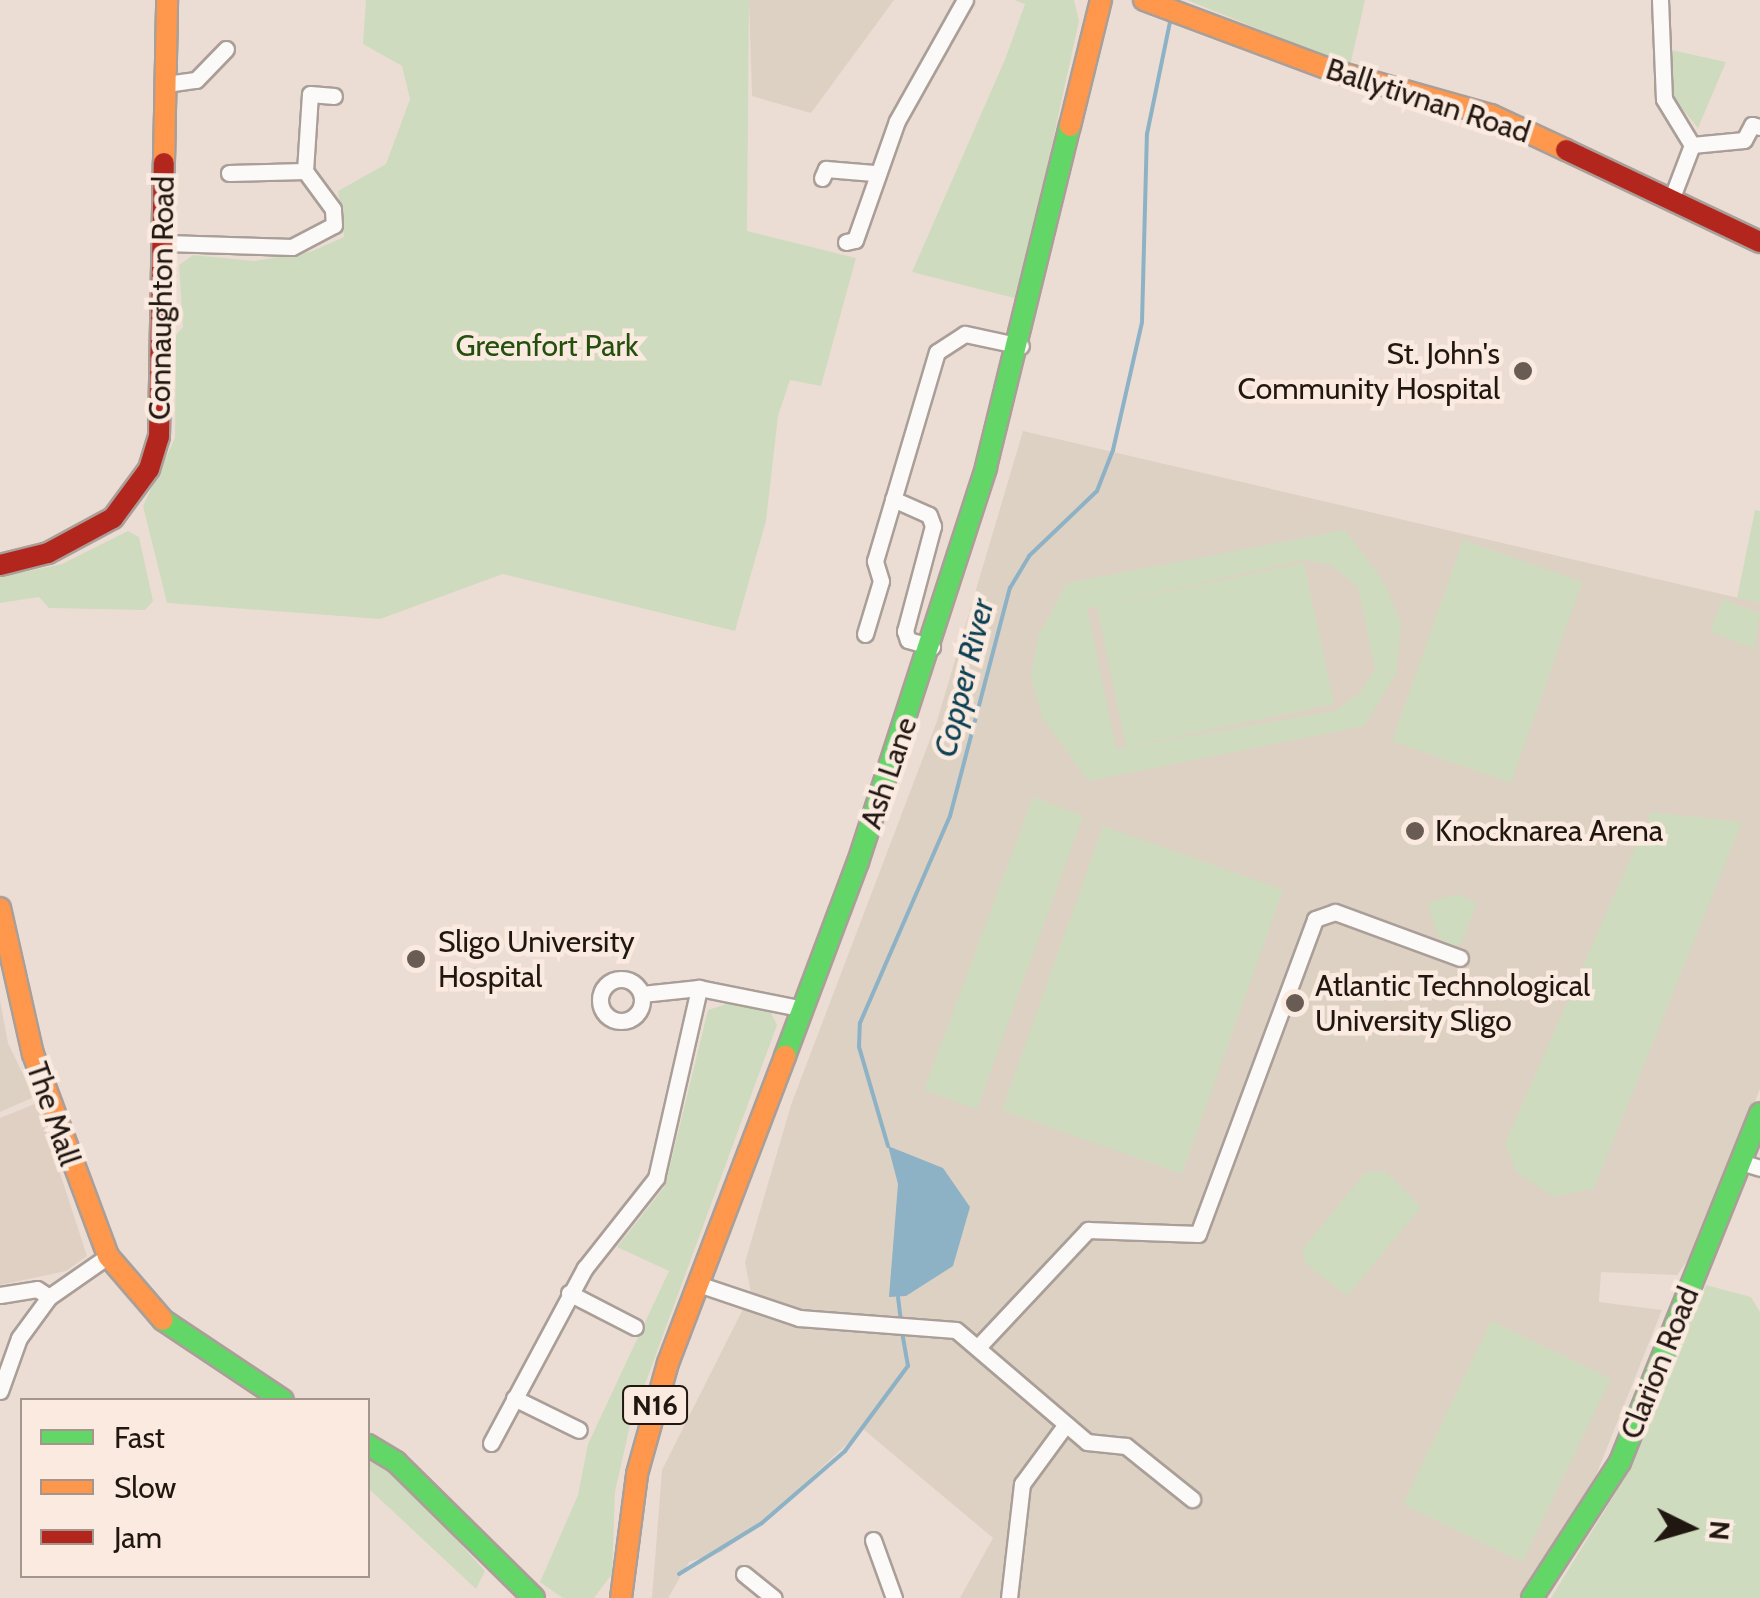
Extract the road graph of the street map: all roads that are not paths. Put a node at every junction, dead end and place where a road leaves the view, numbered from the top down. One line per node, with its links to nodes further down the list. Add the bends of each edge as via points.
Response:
1 (168, 0): 7 (main road, Connaughton Road)
2 (966, 0): 13 (street)
3 (1101, 0): 19 (main road, Ash Lane / N16)
4 (1660, 0): 10 (street, via 1664,99)
5 (1151, 3): 15 (main road, Ballytivnan Road, via 1334,72 1491,115)
6 (226, 48): 7 (street, via 196,80)
7 (166, 84): 18 (main road, Connaughton Road)
8 (334, 96): 11 (street, via 310,94)
9 (1760, 126): 10 (street, via 1752,125 1744,140)
10 (1692, 144): 15 (street)
11 (305, 172): 12 (street); 18 (street, via 333,209 328,233 292,247)
12 (229, 173)
13 (874, 174): 14 (street, via 826,169); 16 (street, via 855,240)
14 (822, 178)
15 (1671, 200): 17 (main road, Ballytivnan Road)
16 (846, 242)
17 (1760, 242)
18 (166, 243): 21 (main road, Connaughton Road, via 163,406 149,469 125,506 83,538)
19 (1021, 346): 20 (street, via 965,334 937,352); 23 (main road, Ash Lane / N16)
20 (893, 499): 22 (street, via 877,618); 23 (street, via 929,514 932,526 905,631 908,640)
21 (0, 565)
22 (865, 634)
23 (932, 647): 28 (main road, Ash Lane / N16)
24 (0, 908): 31 (main road, The Mall, via 20,1012)
25 (1460, 958): 37 (street, via 1335,912 1315,920 1198,1234 1088,1230)
26 (699, 988): 27 (street); 28 (street); 33 (street, via 656,1178)
27 (642, 994)
28 (799, 1008): 32 (main road, Ash Lane / N16)
29 (1760, 1113): 30 (main road, Clarion Road)
30 (1752, 1166): 55 (main road, Clarion Road, via 1620,1462)
31 (108, 1256): 35 (street); 39 (main road, via 171,1329)
32 (698, 1284): 37 (street, via 799,1318 918,1321 956,1330); 46 (main road, Ash Lane / N16, via 650,1418)
33 (569, 1294): 36 (street); 40 (street)
34 (0, 1295): 35 (street, via 38,1290)
35 (49, 1297): 38 (street, via 19,1338)
36 (635, 1327)
37 (978, 1347): 41 (street)
38 (0, 1391)
39 (280, 1398)
40 (514, 1398): 42 (street); 43 (street)
41 (1066, 1424): 45 (street, via 1093,1446 1126,1446); 54 (street, via 1022,1484)
42 (579, 1430)
43 (490, 1443)
44 (370, 1446): 49 (main road, via 396,1462)
45 (1192, 1499)
46 (628, 1530): 50 (main road, Ash Lane / N16); 51 (main road, Ash Lane / N16)
47 (874, 1540): 53 (street)
48 (744, 1574): 52 (street)
49 (534, 1598)
50 (621, 1598)
51 (634, 1598)
52 (774, 1598)
53 (894, 1598)
54 (1009, 1598)
55 (1532, 1598)

